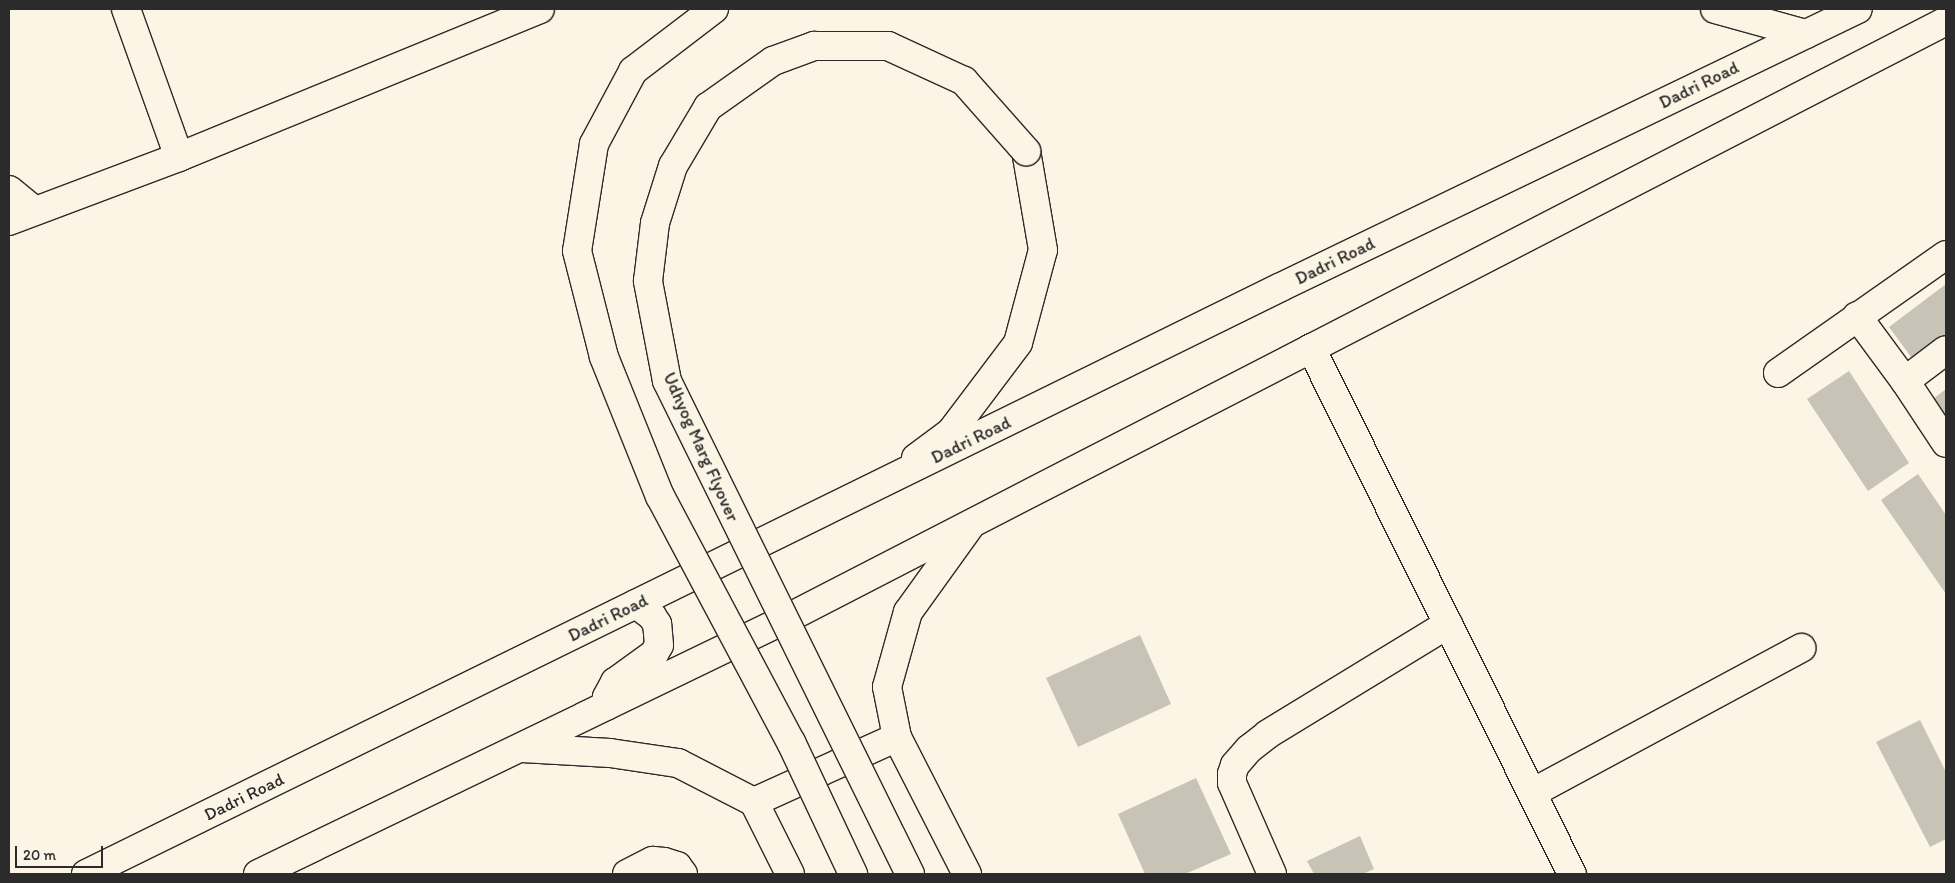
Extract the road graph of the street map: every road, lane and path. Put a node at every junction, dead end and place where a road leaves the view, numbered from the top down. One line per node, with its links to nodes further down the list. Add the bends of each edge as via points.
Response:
1 (126, 9): 8 (main road)
2 (540, 9): 8 (main road)
3 (714, 9): 34 (main road, bridge, via 634,71 594,144 577,251 604,358 660,496 791,742)
4 (1715, 9): 7 (main road)
5 (1858, 9): 7 (main road, Dadri Road)
6 (1941, 27): 14 (main road)
7 (1806, 34): 19 (main road, Dadri Road, via 1280,287)
8 (179, 157): 10 (main road)
9 (9, 190): 10 (main road)
10 (35, 211): 11 (main road)
11 (9, 221)
12 (1946, 256): 13 (main road)
13 (1857, 316): 16 (main road); 17 (main road)
14 (1311, 348): 20 (main road); 22 (main road)
15 (1946, 350): 17 (main road)
16 (1778, 373)
17 (1904, 381): 18 (main road)
18 (1946, 443)
19 (878, 486): 21 (main road, Dadri Road); 35 (main road, Udhyog Marg Flyover, bridge, via 951,432 1018,343 1043,250 1026,151 964,81 888,46 814,46 773,61 708,107 673,166 655,223 648,281 667,381)
20 (971, 523): 24 (main road, via 790,617); 25 (main road, via 908,612 887,687)
21 (636, 604): 24 (main road, via 657,624 659,645 654,654 615,682 607,696); 29 (main road, Dadri Road)
22 (1448, 624): 27 (main road); 37 (main road, via 1268,734 1235,765 1232,783)
23 (1801, 648): 27 (main road)
24 (606, 706): 26 (main road)
25 (897, 736): 28 (main road); 36 (main road)
26 (520, 748): 28 (main road, via 610,753 678,763); 30 (main road)
27 (1532, 793): 38 (main road)
28 (754, 802): 33 (main road)
29 (86, 874)
30 (258, 874)
31 (628, 874): 32 (main road, via 653,862 677,866)
32 (683, 874)
33 (790, 874)
34 (853, 874)
35 (910, 874)
36 (967, 874)
37 (1272, 874)
38 (1572, 874)

